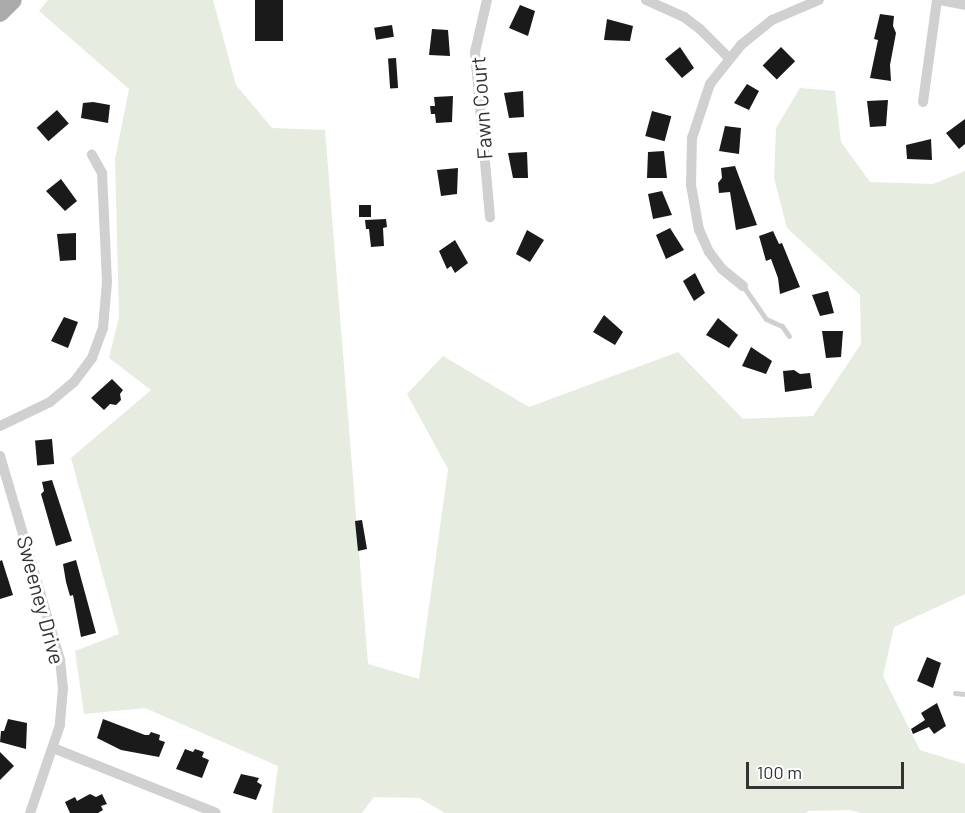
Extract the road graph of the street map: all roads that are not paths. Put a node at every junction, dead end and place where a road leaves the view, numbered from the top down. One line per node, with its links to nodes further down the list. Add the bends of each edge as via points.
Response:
1 (13, 0): 7 (main road)
2 (487, 0): 11 (street, Fawn Court, via 475,52)
3 (646, 0): 8 (street, via 684,17)
4 (819, 0): 8 (street, via 771,20)
5 (939, 0): 6 (street); 9 (street)
6 (965, 5)
7 (0, 13)
8 (729, 58): 12 (street, via 710,84 699,111 692,138 691,185 699,230 709,252)
9 (923, 102)
10 (92, 155): 14 (street, via 102,173 107,282 103,328 92,357 74,382 50,402)
11 (490, 217)
12 (743, 286): 13 (lane, via 766,318 782,326)
13 (789, 336)
14 (0, 426)
15 (0, 456): 18 (street, Sweeney Drive, via 60,660 60,726)
16 (955, 693): 17 (lane)
17 (965, 694)
18 (52, 748): 19 (street, Sweeney Drive); 20 (street)
19 (30, 813)
20 (216, 813)

